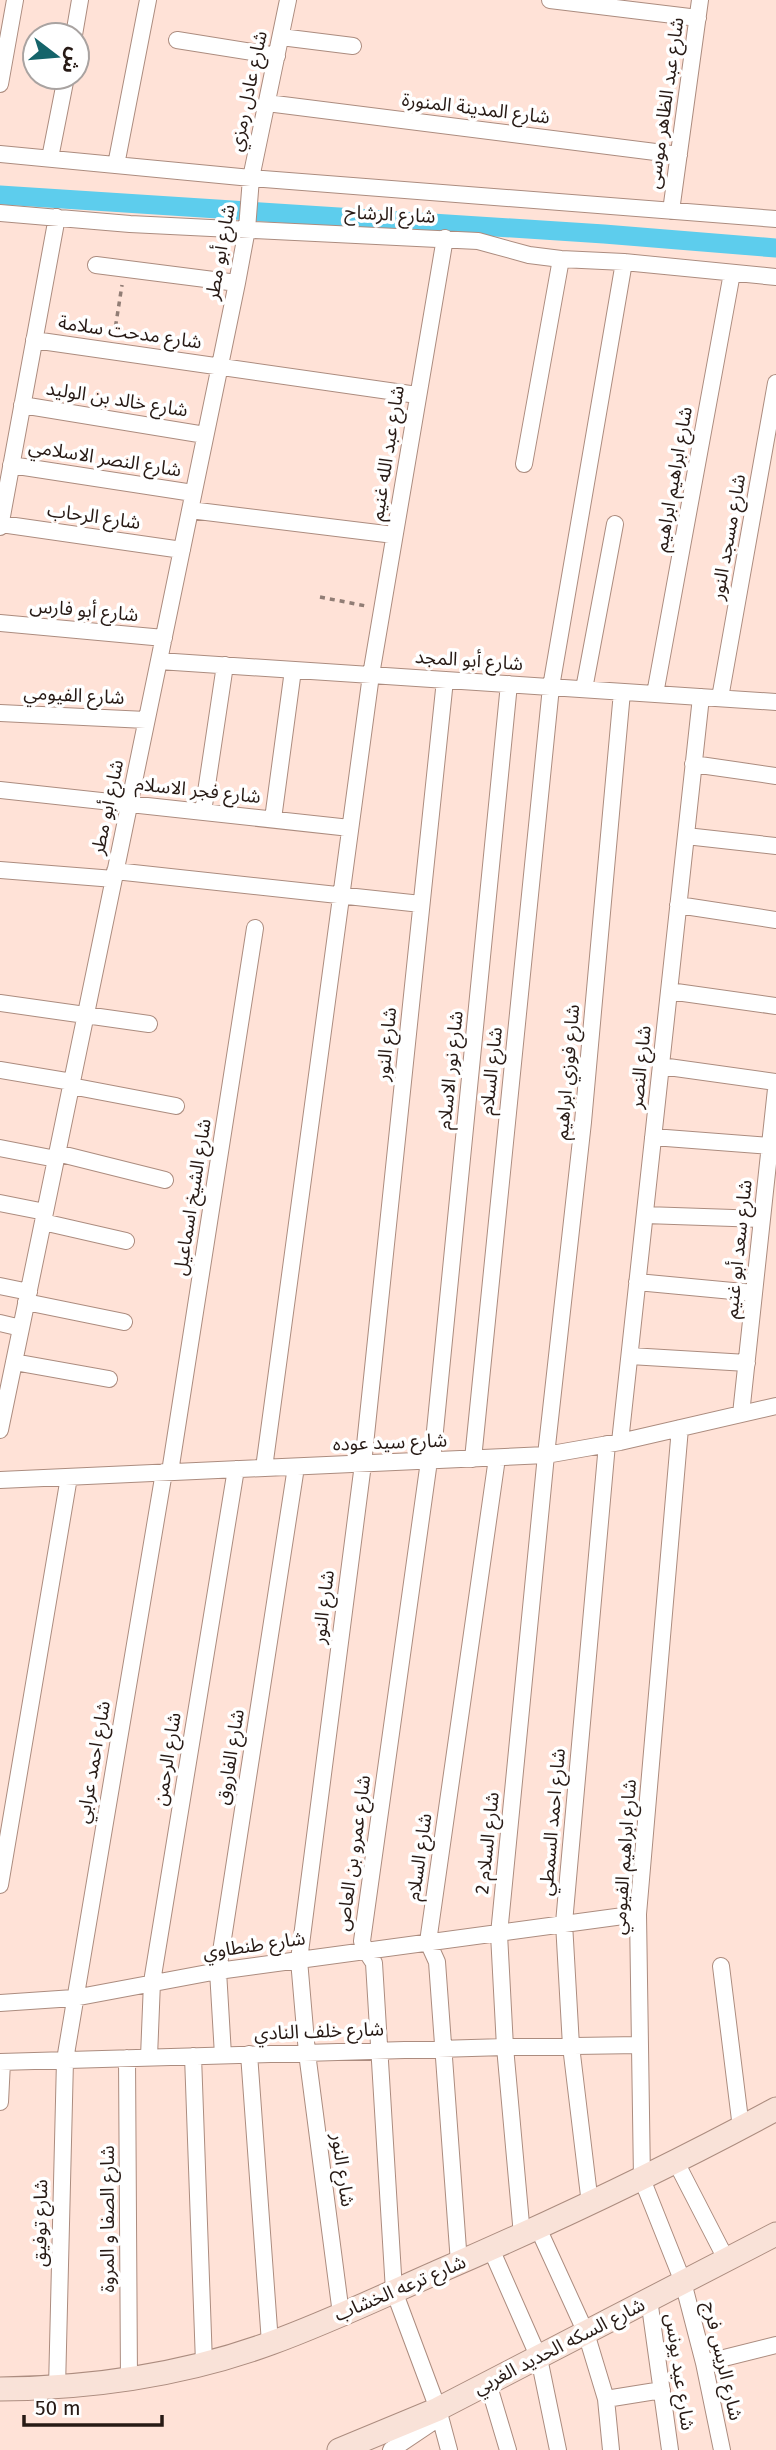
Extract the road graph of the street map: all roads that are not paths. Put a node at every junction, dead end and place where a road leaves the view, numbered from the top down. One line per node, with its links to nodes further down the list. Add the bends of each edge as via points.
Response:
1 (15, 0): 13 (street)
2 (80, 0): 8 (street)
3 (148, 0): 19 (street)
4 (288, 0): 9 (street, شارع عادل رمزي)
5 (550, 0): 7 (street)
6 (700, 0): 7 (street, شارع عبد الظاهر موسى)
7 (698, 18): 17 (street, شارع عبد الظاهر موسى)
8 (76, 21)
9 (281, 37): 11 (street); 12 (street, شارع عادل رمزي)
10 (177, 40): 12 (street)
11 (353, 46)
12 (277, 56): 15 (street, شارع عادل رمزي)
13 (0, 84)
14 (63, 91): 18 (street)
15 (267, 103): 17 (street, شارع المدينة المنورة); 20 (street, شارع عادل رمزي)
16 (0, 154): 18 (street, شارع الرشاح)
17 (679, 155): 21 (street, شارع عبد الظاهر موسى)
18 (50, 158): 19 (street, شارع الرشاح)
19 (116, 165): 20 (street, شارع الرشاح)
20 (251, 184): 21 (street, شارع الرشاح); 25 (street, شارع أبو مطر)
21 (671, 211): 24 (street, شارع الرشاح)
22 (0, 213): 23 (street, شارع الرشاح)
23 (57, 217): 25 (street, شارع الرشاح, via 130,224); 33 (street)
24 (776, 219)
25 (248, 225): 26 (street, شارع الرشاح); 32 (street, شارع أبو مطر)
26 (445, 238): 27 (street, شارع الرشاح); 36 (street, شارع عبد الله غنيم)
27 (561, 259): 28 (street, شارع الرشاح); 39 (street)
28 (624, 262): 30 (street, شارع الرشاح); 55 (street, شارع السلام)
29 (96, 265): 32 (street)
30 (732, 273): 31 (street, شارع الرشاح); 58 (street, شارع ابراهيم ابراهيم)
31 (776, 277)
32 (237, 284): 34 (street, شارع أبو مطر)
33 (34, 340): 34 (street, شارع مدحت سلامة); 37 (street)
34 (220, 366): 36 (street, شارع مدحت سلامة); 38 (street, شارع أبو مطر)
35 (776, 383): 60 (street, شارع مسجد النور)
36 (418, 395): 45 (street, شارع عبد الله غنيم)
37 (22, 405): 38 (street, شارع خالد بن الوليد); 40 (street)
38 (205, 435): 41 (street, شارع أبو مطر)
39 (524, 464)
40 (11, 465): 41 (street, شارع النصر الاسلامي); 44 (street)
41 (193, 493): 42 (street, شارع أبو مطر)
42 (190, 510): 45 (street); 46 (street, شارع أبو مطر)
43 (615, 524): 56 (street)
44 (0, 525): 46 (street, شارع الرحاب)
45 (394, 535): 52 (street, شارع عبد الله غنيم)
46 (182, 550): 48 (street, شارع أبو مطر)
47 (0, 623): 48 (street, شارع أبو فارس)
48 (164, 638): 49 (street, شارع أبو مطر)
49 (159, 661): 50 (street, شارع أبو المجد); 63 (street, شارع أبو مطر)
50 (225, 665): 51 (street, شارع أبو المجد); 68 (street)
51 (293, 670): 52 (street, شارع أبو المجد); 69 (street)
52 (370, 675): 53 (street, شارع أبو المجد); 70 (street, شارع عبد الله غنيم)
53 (445, 680): 54 (street, شارع أبو المجد); 76 (street, شارع النور)
54 (509, 684): 55 (street, شارع أبو المجد); 120 (street, شارع نور الاسلام)
55 (551, 687): 56 (street, شارع أبو المجد); 119 (street, شارع السلام)
56 (584, 689): 57 (street, شارع أبو المجد)
57 (622, 692): 58 (street, شارع أبو المجد); 117 (street, شارع فوزي ابراهيم, via 583,1122)
58 (655, 694): 59 (street, شارع أبو المجد)
59 (701, 697): 60 (street, شارع أبو المجد); 64 (street, شارع النصر)
60 (720, 698): 61 (street, شارع أبو المجد)
61 (776, 702)
62 (0, 713): 63 (street, شارع الفيومي)
63 (146, 720): 67 (street, شارع أبو مطر)
64 (693, 764): 65 (street); 71 (street, شارع النصر)
65 (776, 776)
66 (0, 790): 67 (street, شارع فجر الاسلام)
67 (130, 804): 68 (street, شارع فجر الاسلام); 74 (street, شارع أبو مطر)
68 (203, 812): 69 (street, شارع فجر الاسلام)
69 (273, 819): 70 (street, شارع فجر الاسلام)
70 (350, 828): 75 (street, شارع عبد الله غنيم)
71 (685, 836): 72 (street); 77 (street, شارع النصر)
72 (776, 846)
73 (0, 870): 74 (street)
74 (115, 875): 75 (street); 83 (street, شارع أبو مطر)
75 (341, 896): 76 (street); 123 (street, شارع عبد الله غنيم)
76 (421, 904): 121 (street, شارع النور)
77 (678, 905): 78 (street); 80 (street, شارع النصر)
78 (776, 920)
79 (255, 928): 125 (street, شارع الشيخ اسماعيل)
80 (669, 991): 82 (street); 85 (street, شارع النصر)
81 (0, 1003): 83 (street)
82 (776, 1006)
83 (86, 1015): 84 (street); 88 (street, شارع أبو مطر)
84 (149, 1024)
85 (661, 1066): 87 (street); 91 (street, شارع النصر)
86 (0, 1070): 88 (street)
87 (776, 1082)
88 (71, 1084): 90 (street); 94 (street, شارع أبو مطر)
89 (776, 1089): 92 (street, شارع سعد أبو غنيم)
90 (176, 1107)
91 (653, 1137): 92 (street); 97 (street, شارع النصر)
92 (770, 1146): 99 (street, شارع سعد أبو غنيم)
93 (0, 1148): 94 (street)
94 (56, 1156): 95 (street); 98 (street, شارع أبو مطر)
95 (165, 1180)
96 (0, 1203): 98 (street)
97 (645, 1215): 99 (street); 101 (street, شارع النصر)
98 (44, 1217): 100 (street); 104 (street, شارع أبو مطر)
99 (762, 1219): 103 (street, شارع سعد أبو غنيم)
100 (125, 1241)
101 (637, 1282): 103 (street); 108 (street, شارع النصر)
102 (0, 1286): 104 (street)
103 (754, 1293): 110 (street, شارع سعد أبو غنيم)
104 (27, 1297): 105 (street); 107 (street, شارع أبو مطر)
105 (124, 1322)
106 (0, 1323): 107 (street)
107 (21, 1328): 109 (street, شارع أبو مطر)
108 (629, 1356): 110 (street); 116 (street, شارع النصر)
109 (14, 1362): 111 (street); 115 (street, شارع أبو مطر)
110 (747, 1363): 113 (street, شارع سعد أبو غنيم)
111 (109, 1379)
112 (776, 1406): 113 (street, شارع سيد عوده)
113 (741, 1414): 114 (street, شارع سيد عوده)
114 (680, 1428): 116 (street, شارع سيد عوده); 129 (street, شارع ابراهيم الفيومي)
115 (0, 1430)
116 (614, 1443): 117 (street, شارع سيد عوده); 130 (street, شارع احمد السمطي)
117 (546, 1455): 118 (street, شارع سيد عوده); 131 (street, شارع السلام 2)
118 (497, 1458): 119 (street, شارع سيد عوده); 132 (street, شارع السلام)
119 (473, 1459): 120 (street, شارع سيد عوده)
120 (431, 1461): 121 (street, شارع سيد عوده); 133 (street, شارع عمرو بن العاص, via 362,1941)
121 (363, 1464): 122 (street, شارع سيد عوده); 134 (street, شارع النور)
122 (296, 1467): 123 (street, شارع سيد عوده); 136 (street, شارع الفاروق)
123 (264, 1468): 124 (street, شارع سيد عوده)
124 (236, 1469): 125 (street, شارع سيد عوده); 137 (street, شارع الرحمن)
125 (167, 1472): 126 (street, شارع سيد عوده); 138 (street, شارع احمد عرابي)
126 (69, 1477): 127 (street, شارع سيد عوده); 128 (street)
127 (0, 1480)
128 (0, 1885)
129 (638, 1914): 130 (street, شارع طنطاوي); 140 (street, شارع ابراهيم الفيومي)
130 (564, 1923): 131 (street, شارع طنطاوي); 141 (street, شارع احمد السمطي)
131 (499, 1934): 132 (street, شارع طنطاوي); 142 (street, شارع السلام 2)
132 (428, 1942): 133 (street, شارع طنطاوي); 143 (street, شارع السلام, via 437,1962)
133 (366, 1951): 134 (street, شارع طنطاوي); 144 (street, شارع عمرو بن العاص, via 374,1963)
134 (299, 1961): 136 (street, شارع طنطاوي); 145 (street, شارع النور)
135 (721, 1966): 155 (street)
136 (218, 1971): 137 (street, شارع طنطاوي); 147 (street, شارع الفاروق)
137 (152, 1982): 138 (street, شارع طنطاوي); 149 (street, شارع الرحمن)
138 (74, 1998): 139 (street, شارع طنطاوي); 151 (street, شارع احمد عرابي)
139 (0, 2003)
140 (640, 2045): 141 (street, شارع خلف النادي); 157 (street, شارع ابراهيم الفيومي)
141 (571, 2046): 142 (street, شارع خلف النادي); 158 (street, شارع احمد السمطي)
142 (505, 2047): 143 (street, شارع خلف النادي); 159 (street, شارع السلام 2)
143 (443, 2049): 144 (street, شارع خلف النادي); 163 (street, شارع السلام)
144 (380, 2050): 145 (street, شارع خلف النادي); 165 (street, شارع عمرو بن العاص)
145 (307, 2053): 146 (street, شارع خلف النادي); 167 (street, شارع النور)
146 (249, 2054): 147 (street, شارع خلف النادي); 169 (street)
147 (223, 2055): 148 (street, شارع خلف النادي)
148 (193, 2056): 149 (street, شارع خلف النادي); 172 (street)
149 (149, 2057): 150 (street, شارع خلف النادي)
150 (127, 2058): 151 (street, شارع خلف النادي); 174 (street, شارع الصفا و المروة)
151 (65, 2060): 152 (street, شارع خلف النادي); 176 (street, شارع توفيق)
152 (1, 2062): 153 (street)
153 (0, 2102)
154 (776, 2109): 155 (street, شارع ترعه الخشاب)
155 (741, 2128): 156 (street, شارع ترعه الخشاب)
156 (676, 2162): 157 (street, شارع ترعه الخشاب); 162 (street)
157 (642, 2179): 158 (street, شارع ترعه الخشاب); 164 (street, شارع ابراهيم الفيومي)
158 (590, 2204): 159 (street, شارع ترعه الخشاب)
159 (530, 2232): 161 (street, شارع ترعه الخشاب); 168 (street, شارع السلام 2)
160 (776, 2234): 162 (street, شارع السكه الحديد الغربي)
161 (491, 2249): 163 (street, شارع ترعه الخشاب); 171 (street)
162 (726, 2259): 164 (street, شارع السكه الحديد الغربي)
163 (459, 2263): 165 (street, شارع ترعه الخشاب)
164 (682, 2282): 166 (street, شارع السكه الحديد الغربي); 173 (street, شارع الريس فرج)
165 (394, 2291): 167 (street, شارع ترعه الخشاب); 180 (street, شارع عمرو بن العاص)
166 (649, 2300): 168 (street, شارع السكه الحديد الغربي); 178 (street, شارع عيد يونس)
167 (341, 2314): 169 (street, شارع ترعه الخشاب)
168 (586, 2333): 171 (street, شارع السكه الحديد الغربي); 179 (street, شارع السلام 2)
169 (270, 2343): 172 (street, شارع ترعه الخشاب)
170 (776, 2345): 173 (street)
171 (539, 2358): 175 (street, شارع السكه الحديد الغربي); 185 (street)
172 (204, 2363): 174 (street, شارع ترعه الخشاب)
173 (704, 2363): 189 (street, شارع الريس فرج)
174 (129, 2379): 176 (street, شارع ترعه الخشاب)
175 (488, 2383): 180 (street, شارع السكه الحديد الغربي); 184 (street)
176 (57, 2388): 177 (street, شارع ترعه الخشاب)
177 (0, 2389)
178 (663, 2390): 179 (street); 187 (street, شارع عيد يونس)
179 (606, 2399): 186 (street, شارع السلام 2)
180 (439, 2413): 181 (street); 182 (street, شارع السكه الحديد الغربي); 183 (street, شارع عمرو بن العاص)
181 (399, 2448)
182 (339, 2450)
183 (449, 2450)
184 (508, 2450)
185 (558, 2450)
186 (611, 2450)
187 (670, 2450)
188 (715, 2450): 189 (street)
189 (722, 2450)

